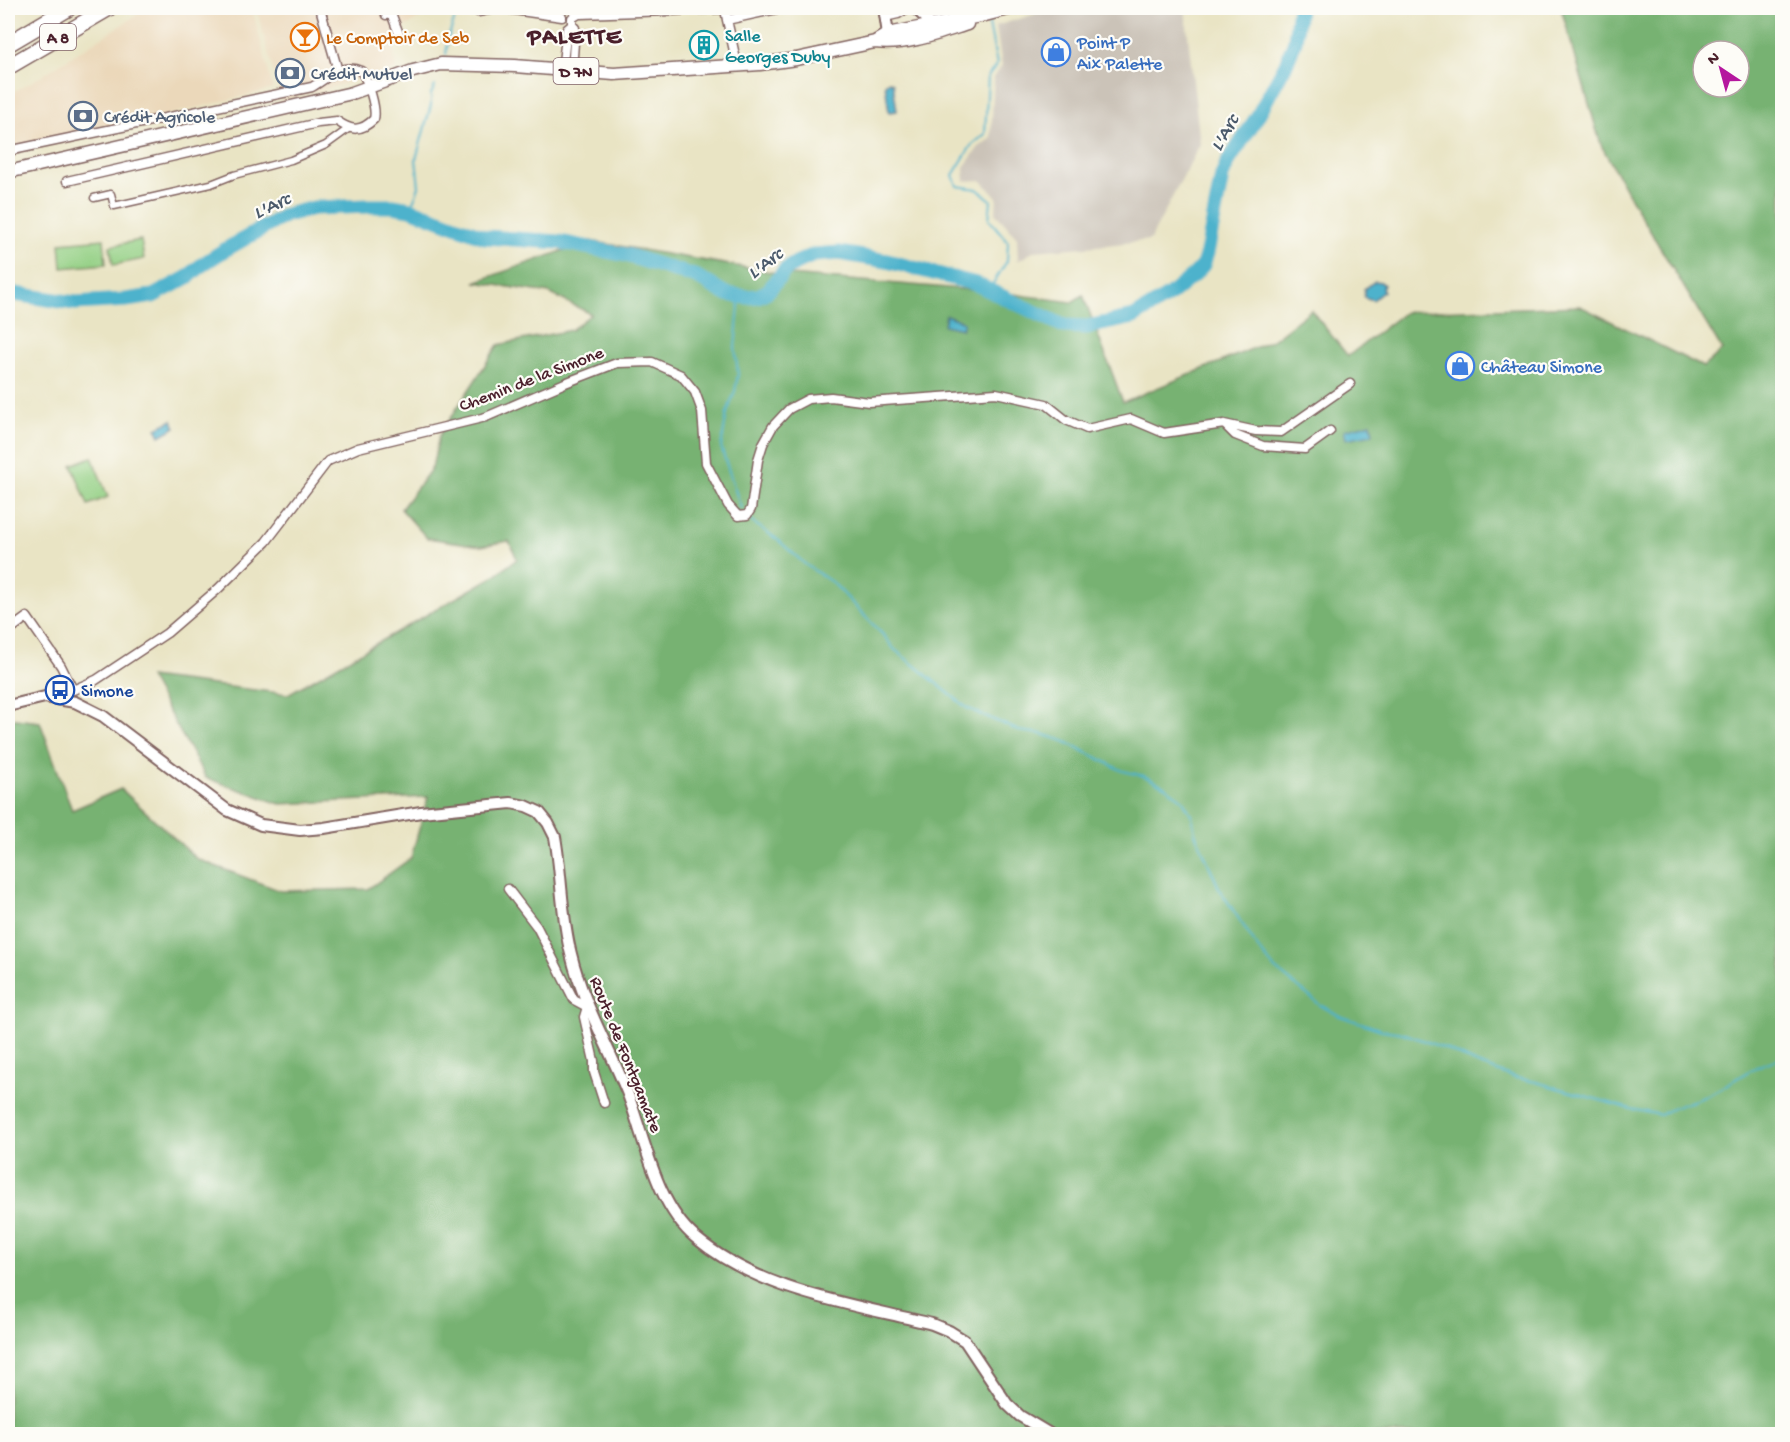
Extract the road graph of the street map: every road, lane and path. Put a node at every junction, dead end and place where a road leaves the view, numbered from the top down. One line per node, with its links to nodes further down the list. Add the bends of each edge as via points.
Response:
1 (69, 8): 23 (highway, A 8)
2 (109, 8): 25 (highway, A 8)
3 (320, 8): 27 (street)
4 (384, 8): 21 (street, via 386,15 392,13)
5 (555, 8): 16 (street)
6 (589, 8): 15 (street)
7 (726, 8): 15 (street); 18 (street)
8 (782, 8): 18 (street)
9 (908, 8): 14 (street, via 898,14)
10 (915, 8): 20 (street)
11 (1023, 8): 12 (main road, D 7N)
12 (1005, 11): 17 (main road, D 7N)
13 (478, 12): 16 (street, via 500,9)
14 (884, 12): 22 (street)
15 (581, 14): 19 (street)
16 (562, 17): 19 (street)
17 (985, 17): 20 (main road, D 7N); 22 (main road, D 7N, via 939,33)
18 (727, 20): 24 (street)
19 (572, 21): 26 (street, via 575,28)
20 (930, 25): 22 (main road, D 7N)
21 (399, 34)
22 (892, 40): 24 (main road, D 7N, via 760,64)
23 (8, 44)
24 (737, 64): 26 (main road, D 7N, via 614,74)
25 (8, 68)
26 (567, 70): 28 (main road, D 7N, via 441,64)
27 (338, 71): 28 (street, via 361,71); 30 (street, via 312,87)
28 (368, 88): 29 (street, via 374,119 361,129); 31 (main road, D 7N)
29 (348, 129): 32 (street, via 337,121 318,123); 33 (street, via 326,145 291,160 202,186 114,206 111,194)
30 (8, 151)
31 (8, 172)
32 (67, 181)
33 (94, 198)
34 (1350, 384): 35 (street, Chemin de la Simone, via 1281,432)
35 (1224, 424): 36 (street, via 1235,435 1263,446 1305,449); 38 (street, Chemin de la Simone, via 1164,434 1131,419 1087,429 1066,420 1046,404 996,393 869,402 831,397 808,399 789,409 773,426 763,444 751,509 747,515 738,516 706,463 702,411 695,392 681,375 652,362 617,363 486,417 358,448 328,460 266,542 218,589 132,658)
36 (1330, 431)
37 (8, 631): 38 (street, via 27,617)
38 (73, 690): 39 (street, Chemin de la Simone)
39 (45, 697): 40 (street); 42 (street, Route de Fontgamate, via 75,702 103,716 227,810 261,825 300,830 324,828 493,803 526,806 539,812 555,837 571,954)
40 (8, 705)
41 (508, 889): 42 (street, via 537,927 574,1000)
42 (587, 1007): 43 (street, via 584,1017); 44 (street, Route de Fontgamate, via 626,1090 668,1204 694,1237 731,1262 783,1285 949,1331 965,1341 1007,1404)
43 (604, 1103)
44 (1050, 1434)

